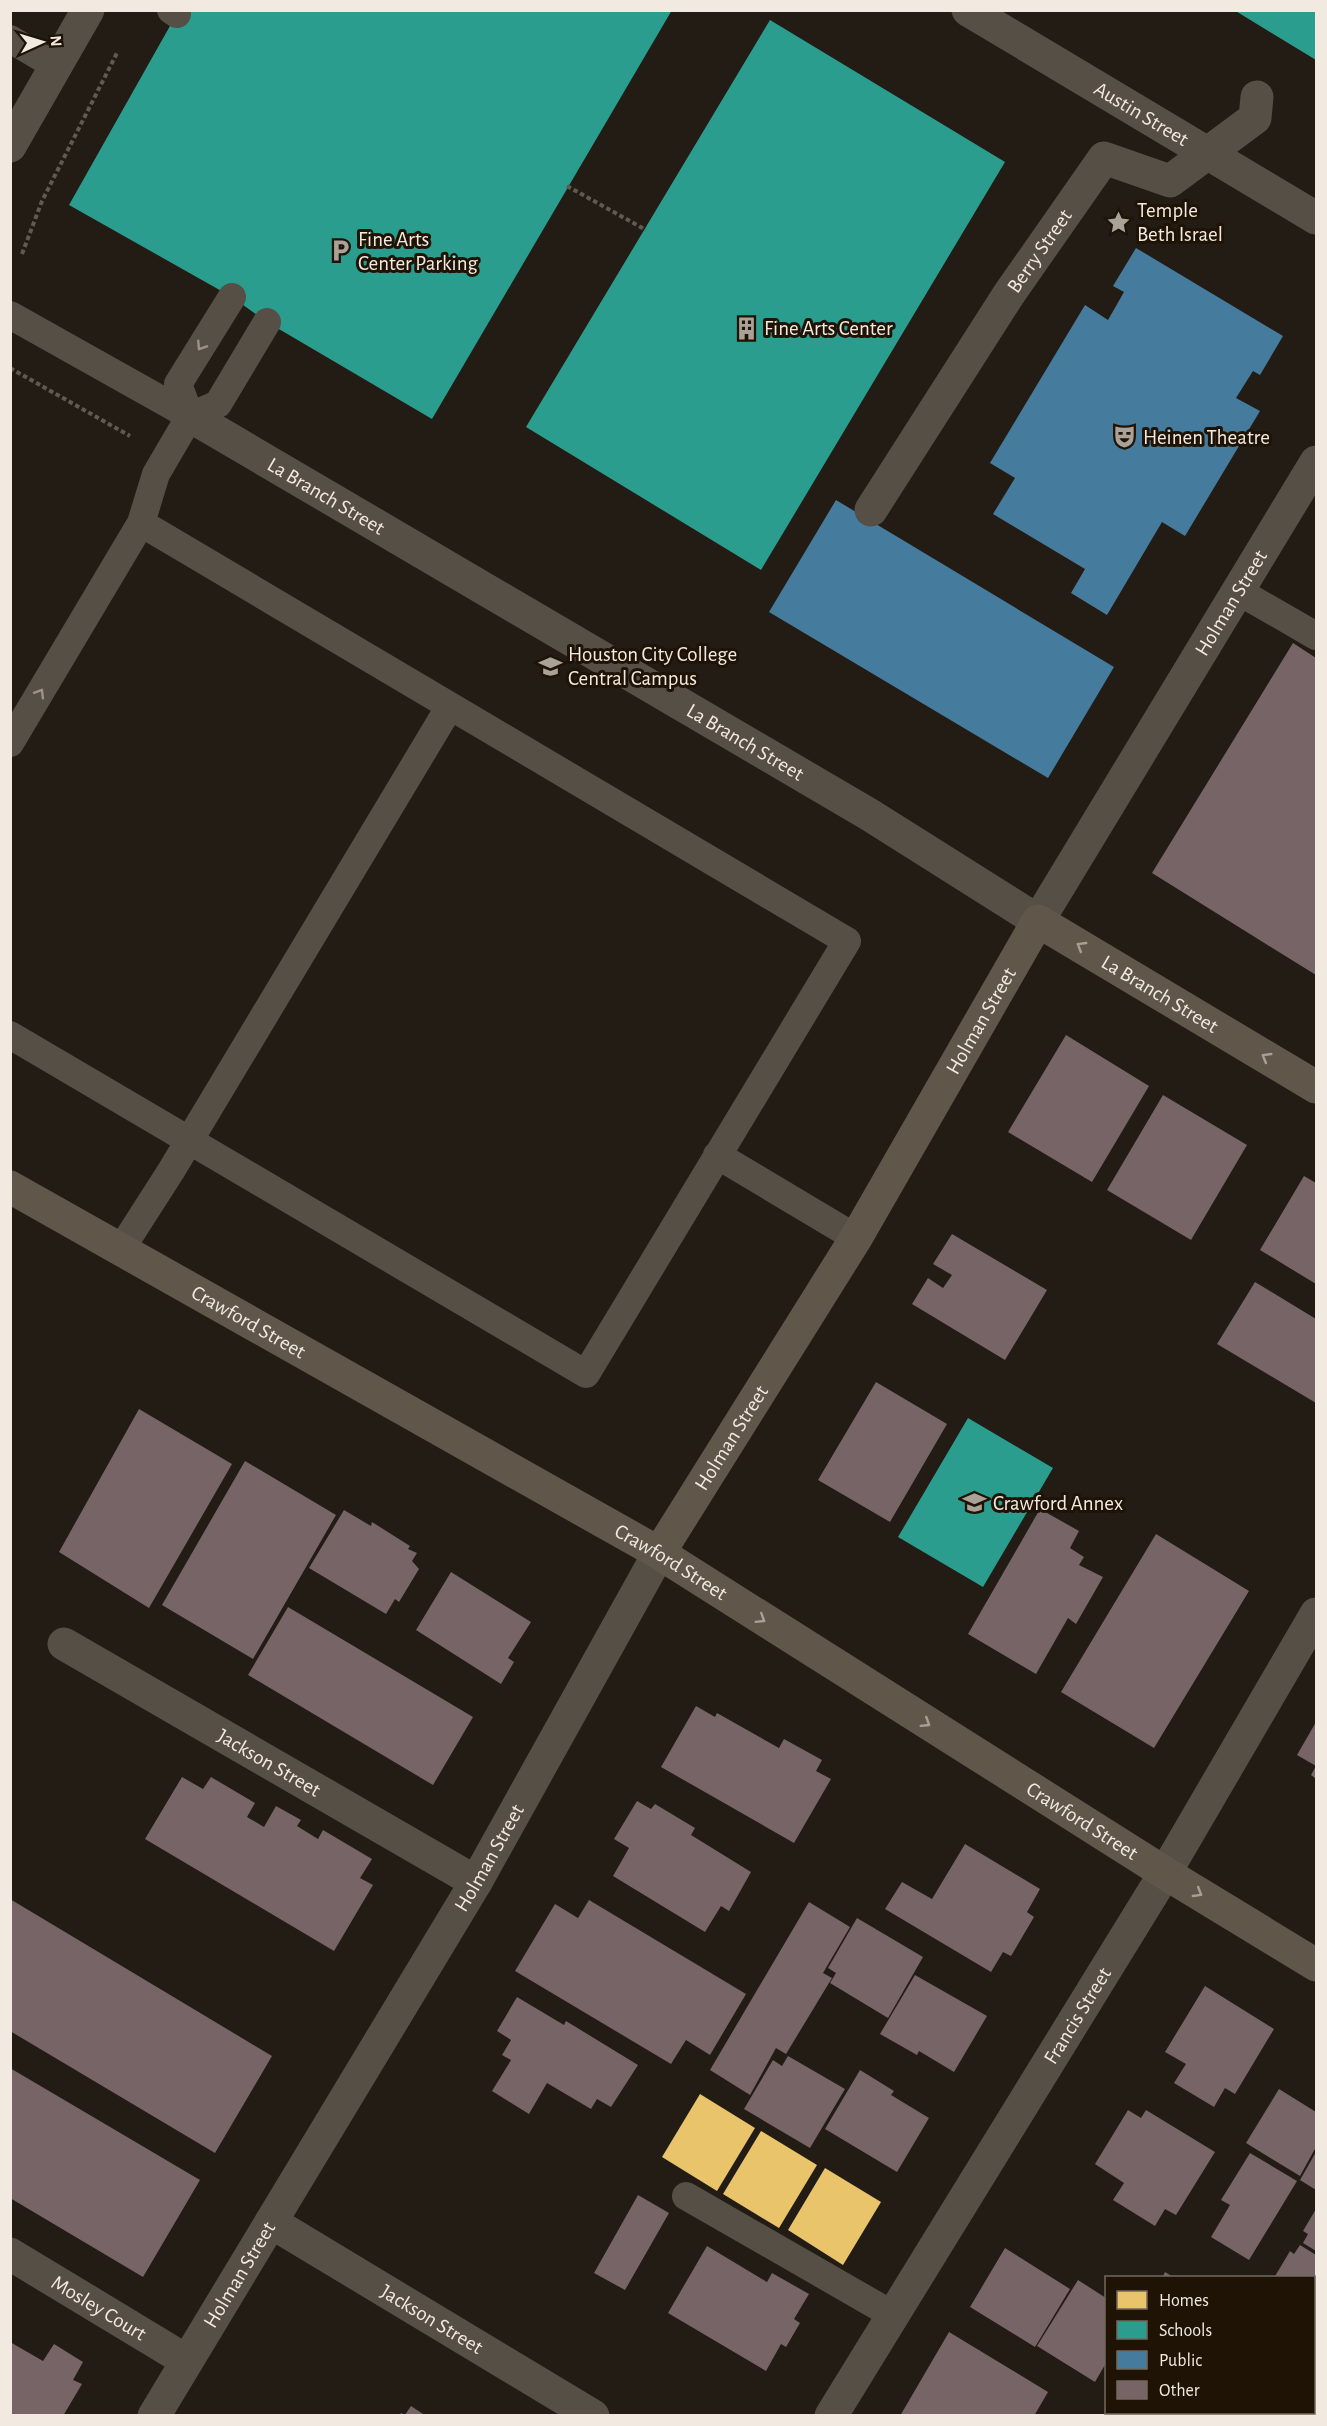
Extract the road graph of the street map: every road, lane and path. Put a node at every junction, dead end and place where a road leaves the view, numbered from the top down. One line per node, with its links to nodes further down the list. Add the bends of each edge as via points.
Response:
1 (87, 10): 5 (street)
2 (968, 10): 8 (street, Austin Street)
3 (10, 39): 5 (lane)
4 (122, 42): 12 (path, via 42,201)
5 (54, 65): 7 (street)
6 (1257, 98): 8 (street, Berry Street, via 1255,118)
7 (10, 146)
8 (1207, 153): 10 (street, Austin Street); 18 (street, Berry Street, via 1170,181 1104,158 1009,294)
9 (567, 186): 11 (path)
10 (1317, 218)
11 (646, 230)
12 (22, 254)
13 (232, 297): 16 (lane, one-way to 16, via 178,384)
14 (10, 315): 16 (lane, La Branch Street)
15 (267, 322): 16 (lane, via 218,404)
16 (190, 417): 19 (lane, via 156,474); 24 (street, La Branch Street, via 870,815)
17 (1317, 462): 20 (street, Holman Street)
18 (871, 510)
19 (141, 523): 22 (lane); 23 (lane, one-way to 19)
20 (1238, 591): 21 (lane); 24 (street, Holman Street)
21 (1317, 636)
22 (450, 706): 27 (lane); 28 (lane, via 847,941)
23 (10, 743)
24 (1038, 921): 26 (main road, La Branch Street, one-way to 24); 30 (main road, Holman Street)
25 (10, 1035): 27 (lane)
26 (1317, 1087)
27 (190, 1140): 28 (lane, via 586,1374); 31 (lane)
28 (717, 1155): 30 (lane)
29 (10, 1187): 31 (main road, Crawford Street)
30 (856, 1238): 32 (main road, Holman Street)
31 (121, 1249): 32 (main road, Crawford Street)
32 (658, 1553): 35 (main road, Crawford Street, one-way to 35); 36 (street, Holman Street)
33 (1317, 1614): 35 (street, Francis Street)
34 (64, 1644): 36 (street, Jackson Street)
35 (1165, 1874): 37 (main road, Crawford Street, one-way to 37); 41 (street, Francis Street)
36 (476, 1882): 39 (street, Holman Street)
37 (1317, 1965)
38 (686, 2196): 41 (lane)
39 (271, 2222): 42 (street, Holman Street); 44 (street, Jackson Street)
40 (10, 2254): 42 (street, Mosley Court)
41 (893, 2315): 45 (street, Francis Street)
42 (188, 2361): 43 (street, Holman Street)
43 (154, 2415)
44 (593, 2415)
45 (831, 2415)

